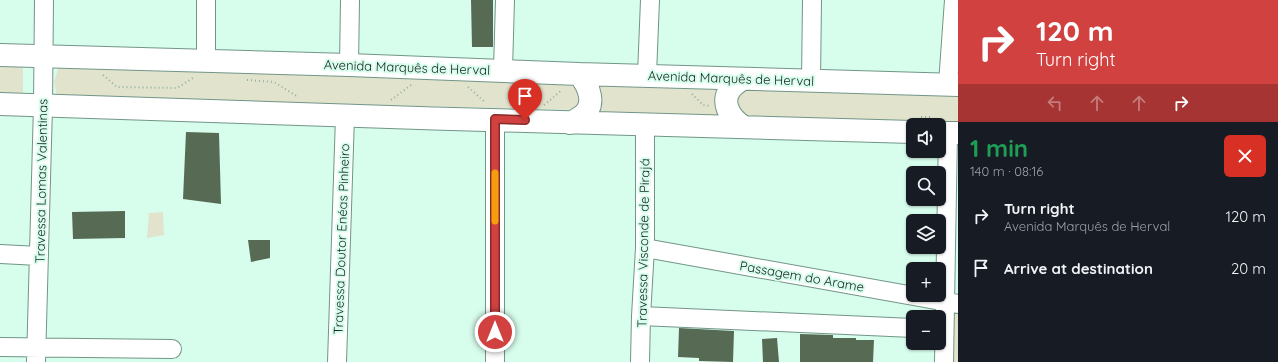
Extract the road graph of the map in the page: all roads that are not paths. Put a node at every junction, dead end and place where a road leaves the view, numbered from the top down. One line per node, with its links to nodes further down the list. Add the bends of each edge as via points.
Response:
1 (44, 0): 9 (street, Travessa Lomas Valentinas)
2 (206, 0): 11 (street)
3 (350, 0): 10 (street)
4 (505, 0): 12 (street)
5 (650, 0): 13 (street)
6 (812, 0): 15 (street)
7 (954, 0): 17 (street)
8 (0, 55): 9 (main road, Avenida Marquês de Herval)
9 (43, 57): 11 (main road, Avenida Marquês de Herval); 19 (street, Travessa Lomas Valentinas)
10 (349, 65): 11 (main road, Avenida Marquês de Herval); 12 (main road, Avenida Marquês de Herval)
11 (200, 69)
12 (503, 70): 16 (main road, Avenida Marquês de Herval)
13 (647, 75): 14 (main road, Avenida Marquês de Herval); 16 (main road, Avenida Marquês de Herval)
14 (743, 79): 15 (main road, Avenida Marquês de Herval); 25 (main road, via 731,87 727,98 728,111 734,120)
15 (810, 81): 17 (main road, Avenida Marquês de Herval)
16 (584, 82): 22 (main road, via 591,100 588,109)
17 (953, 84)
18 (0, 104): 19 (main road)
19 (43, 106): 21 (main road); 29 (street, Travessa Lomas Valentinas)
20 (491, 111): 21 (main road); 22 (main road); 39 (street)
21 (346, 116): 38 (street, Travessa Doutor Enéas Pinheiro)
22 (570, 123): 23 (main road)
23 (645, 124): 25 (main road); 27 (street, Travessa Visconde de Pirajá)
24 (906, 125): 25 (main road)
25 (744, 127)
26 (946, 154): 30 (street)
27 (645, 248): 30 (street, Passagem do Arame); 31 (street, Travessa Visconde de Pirajá)
28 (0, 254): 29 (street)
29 (39, 256): 37 (street, Travessa Lomas Valentinas)
30 (952, 303): 32 (street)
31 (641, 316): 33 (street); 40 (street, Travessa Visconde de Pirajá)
32 (946, 319)
33 (906, 328)
34 (0, 348): 37 (street)
35 (172, 350): 37 (street)
36 (943, 350): 41 (street)
37 (36, 355)
38 (336, 362)
39 (495, 362)
40 (640, 362)
41 (944, 362)

